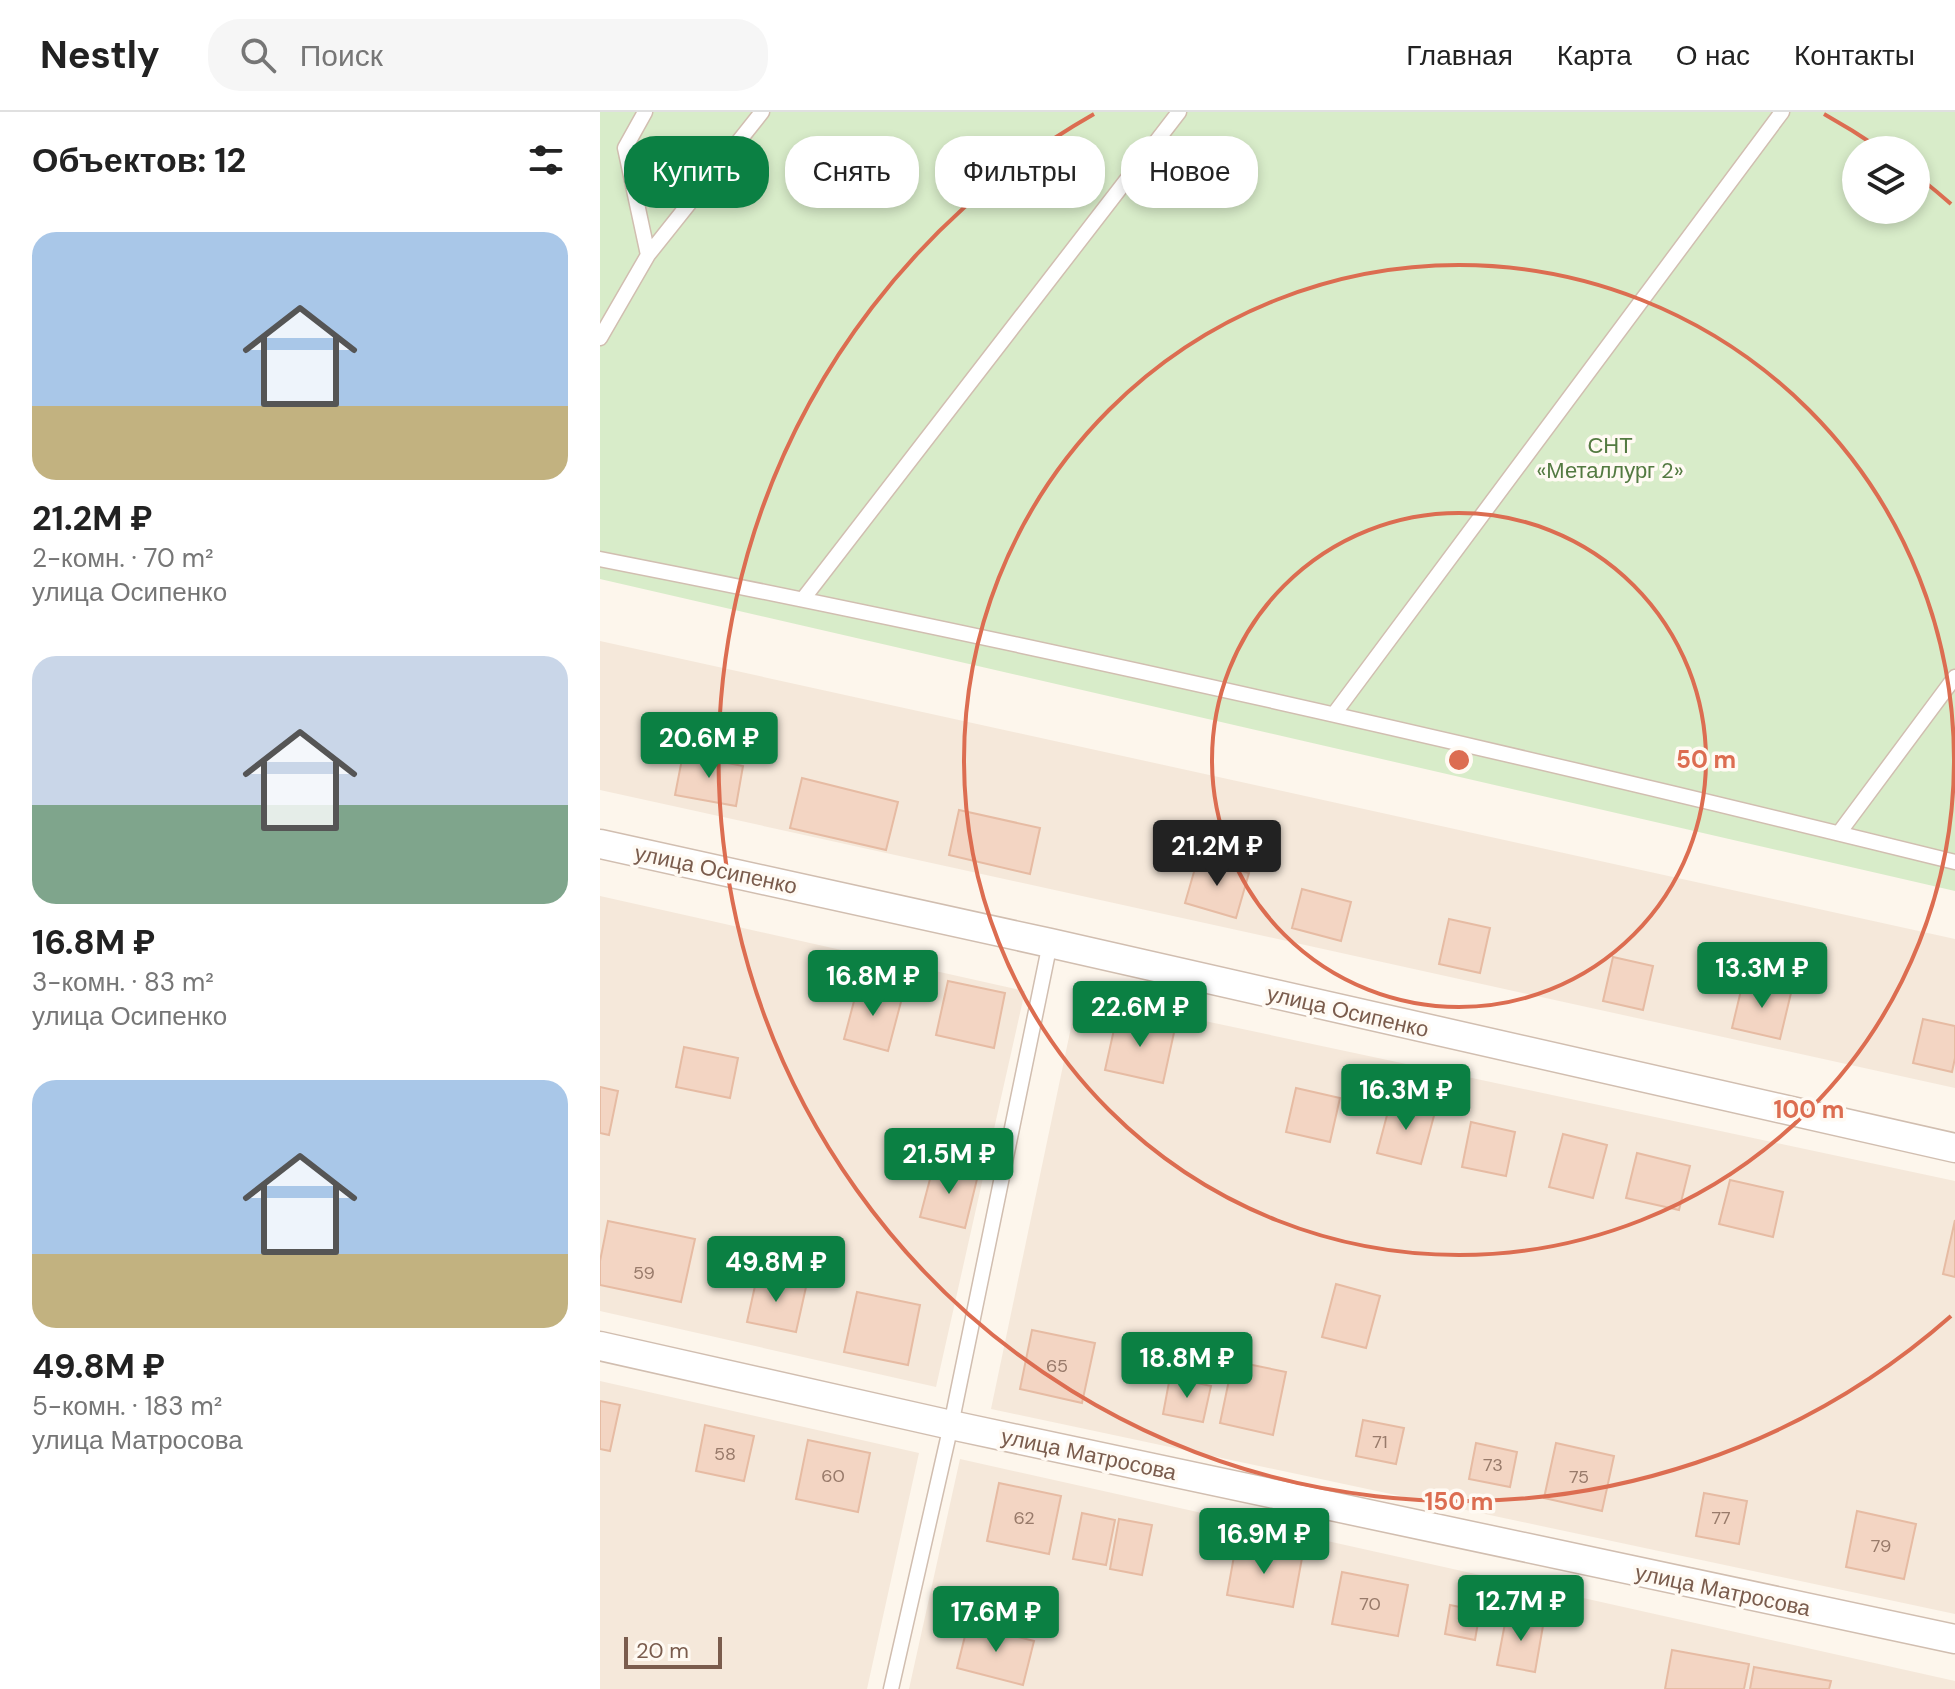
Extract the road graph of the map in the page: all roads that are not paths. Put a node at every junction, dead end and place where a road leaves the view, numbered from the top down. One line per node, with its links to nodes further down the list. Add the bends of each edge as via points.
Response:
1 (645, 112): 5 (lane, via 625,148)
2 (762, 112): 5 (lane)
3 (1179, 112): 8 (lane)
4 (1782, 112): 10 (lane)
5 (648, 255): 6 (lane)
6 (600, 338)
7 (600, 559): 8 (lane)
8 (803, 599): 10 (lane)
9 (1955, 677): 11 (lane)
10 (1334, 714): 11 (lane)
11 (1839, 833): 13 (lane)
12 (600, 844): 14 (street, улица Осипенко)
13 (1955, 862)
14 (1050, 943): 15 (street, улица Осипенко); 17 (lane)
15 (1955, 1148)
16 (600, 1346): 17 (street, улица Матросова)
17 (951, 1425): 18 (street, улица Матросова); 19 (lane)
18 (1955, 1639)
19 (891, 1689)

